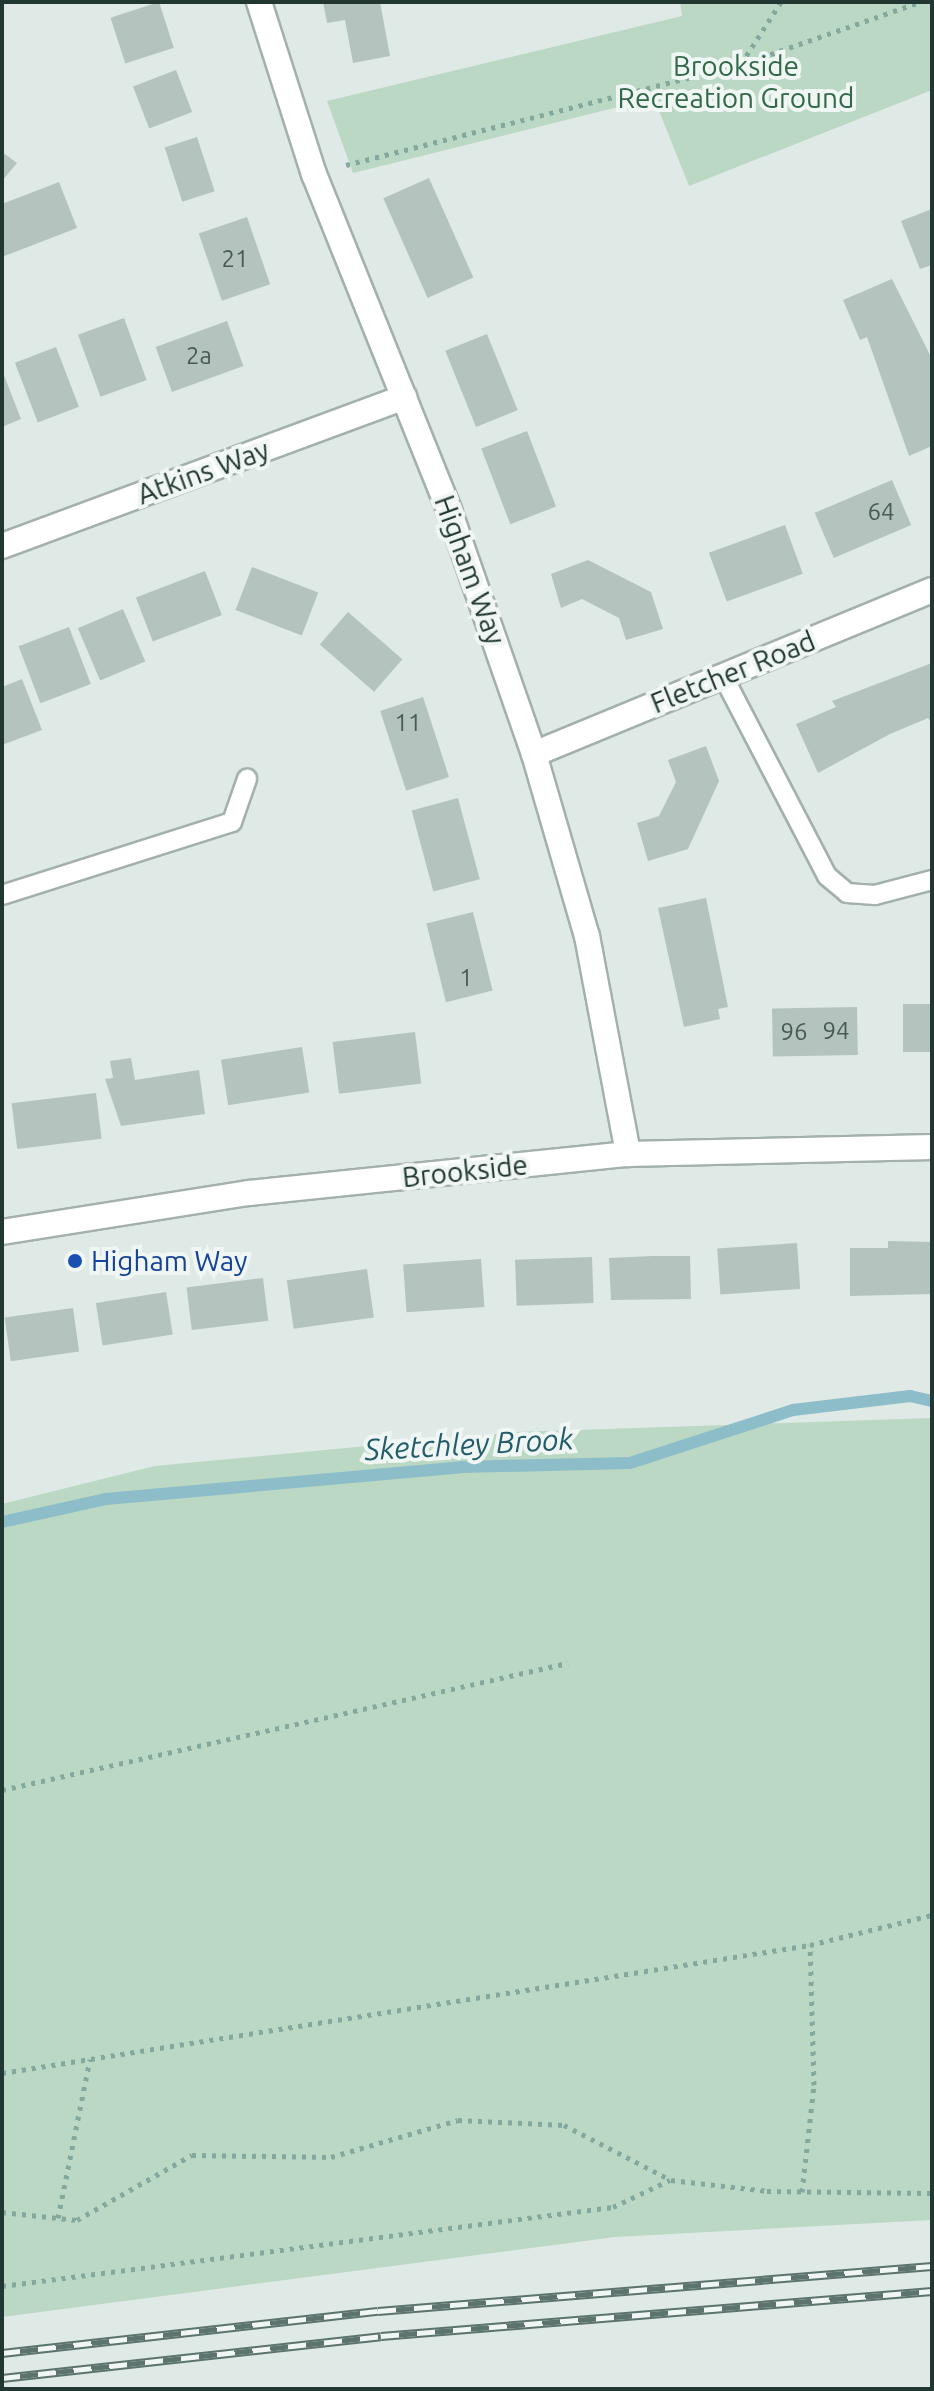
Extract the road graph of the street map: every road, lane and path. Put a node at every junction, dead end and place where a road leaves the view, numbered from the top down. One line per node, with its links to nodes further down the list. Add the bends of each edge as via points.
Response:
1 (259, 2): 5 (street, Higham Way)
2 (781, 2): 4 (path)
3 (920, 2): 4 (path)
4 (741, 64): 5 (path)
5 (314, 174): 6 (street, Higham Way)
6 (404, 397): 7 (street, Atkins Way); 10 (street, Higham Way)
7 (2, 546)
8 (932, 590): 9 (street, Fletcher Road)
9 (723, 676): 10 (street, Fletcher Road); 12 (lane, via 827,876 847,893 875,895)
10 (534, 754): 15 (street, Higham Way, via 587,936)
11 (247, 779): 13 (lane, via 232,822)
12 (932, 880)
13 (2, 895)
14 (932, 1147): 15 (street, Brookside)
15 (628, 1154): 16 (street, Brookside, via 249,1193)
16 (2, 1232)
17 (568, 1663): 18 (path)
18 (2, 1790)
19 (932, 1915): 20 (path)
20 (810, 1945): 21 (path); 24 (path, via 814,2085)
21 (90, 2059): 22 (path); 27 (path)
22 (2, 2073)
23 (671, 2180): 24 (path); 27 (path, via 564,2125 458,2120 331,2157 192,2155 77,2220); 28 (path, via 613,2207)
24 (802, 2192): 25 (path)
25 (932, 2193)
26 (2, 2212): 27 (path)
27 (58, 2218)
28 (2, 2286)

